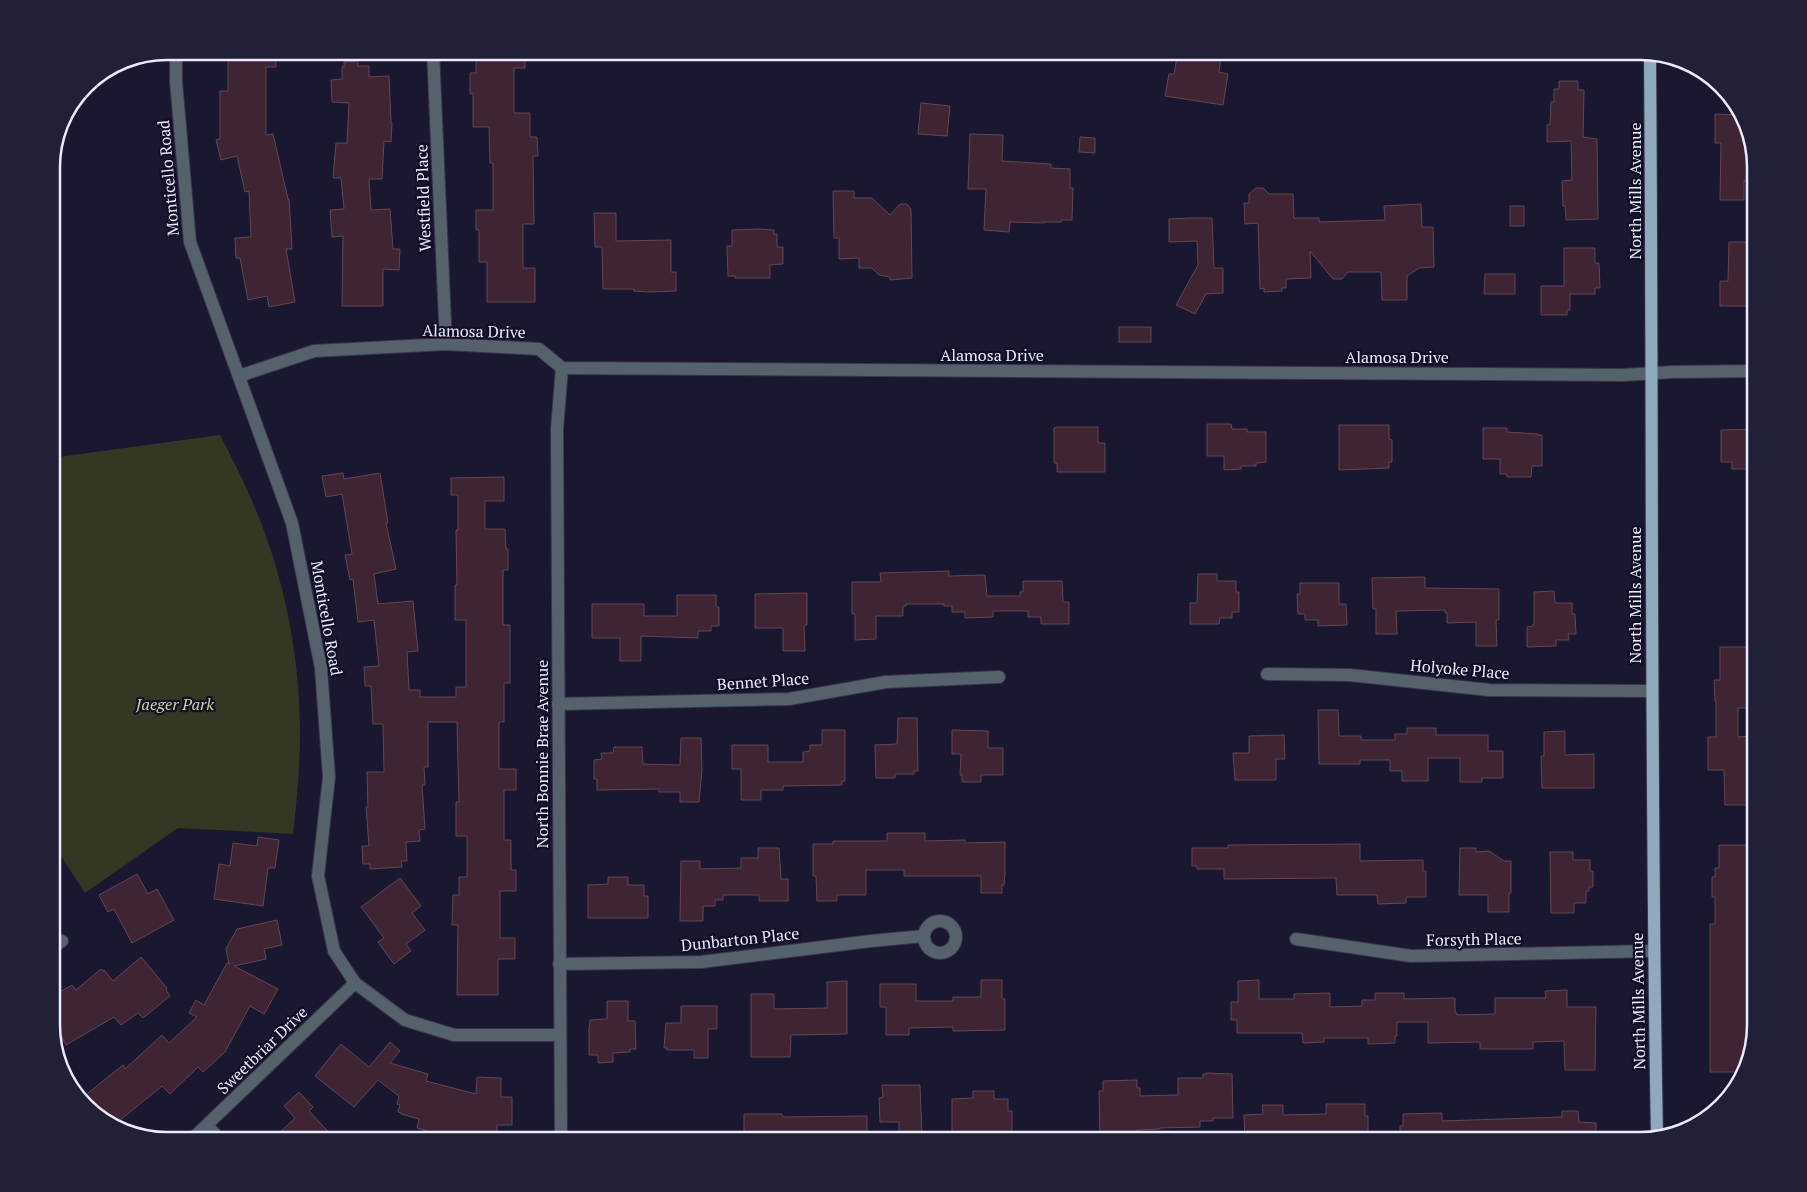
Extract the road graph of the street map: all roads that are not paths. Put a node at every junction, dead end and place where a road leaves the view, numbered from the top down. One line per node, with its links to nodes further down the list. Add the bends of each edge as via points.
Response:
1 (176, 60): 8 (street, Monticello Road, via 190,242)
2 (433, 60): 4 (street, Westfield Place)
3 (1650, 60): 7 (main road, North Mills Avenue)
4 (446, 344): 5 (street, Alamosa Drive, via 539,349); 8 (street, Alamosa Drive, via 314,350)
5 (562, 368): 7 (street, Alamosa Drive); 12 (street, North Bonnie Brae Avenue, via 558,429)
6 (1747, 372): 7 (street, Alamosa Drive)
7 (1653, 373): 11 (main road, North Mills Avenue)
8 (239, 376): 17 (street, Monticello Road, via 292,522 321,668 329,777 318,876 334,951)
9 (1267, 674): 11 (street, Holyoke Place, via 1350,675 1489,690)
10 (999, 677): 12 (street, Bennet Place, via 886,682 789,699)
11 (1651, 691): 15 (main road, North Mills Avenue)
12 (558, 704): 16 (street, North Bonnie Brae Avenue)
13 (924, 936): 16 (street, Dunbarton Place, via 701,962)
14 (1296, 939): 15 (street, Forsyth Place, via 1411,956)
15 (1653, 951): 20 (main road, North Mills Avenue)
16 (559, 964): 18 (street, North Bonnie Brae Avenue)
17 (355, 983): 18 (street, Monticello Road, via 405,1020 454,1035); 19 (street, Sweetbriar Drive)
18 (560, 1035): 23 (street, North Bonnie Brae Avenue)
19 (207, 1125): 21 (street, Sweetbriar Drive); 22 (street)
20 (1656, 1131)
21 (200, 1132)
22 (214, 1132)
23 (561, 1132)

